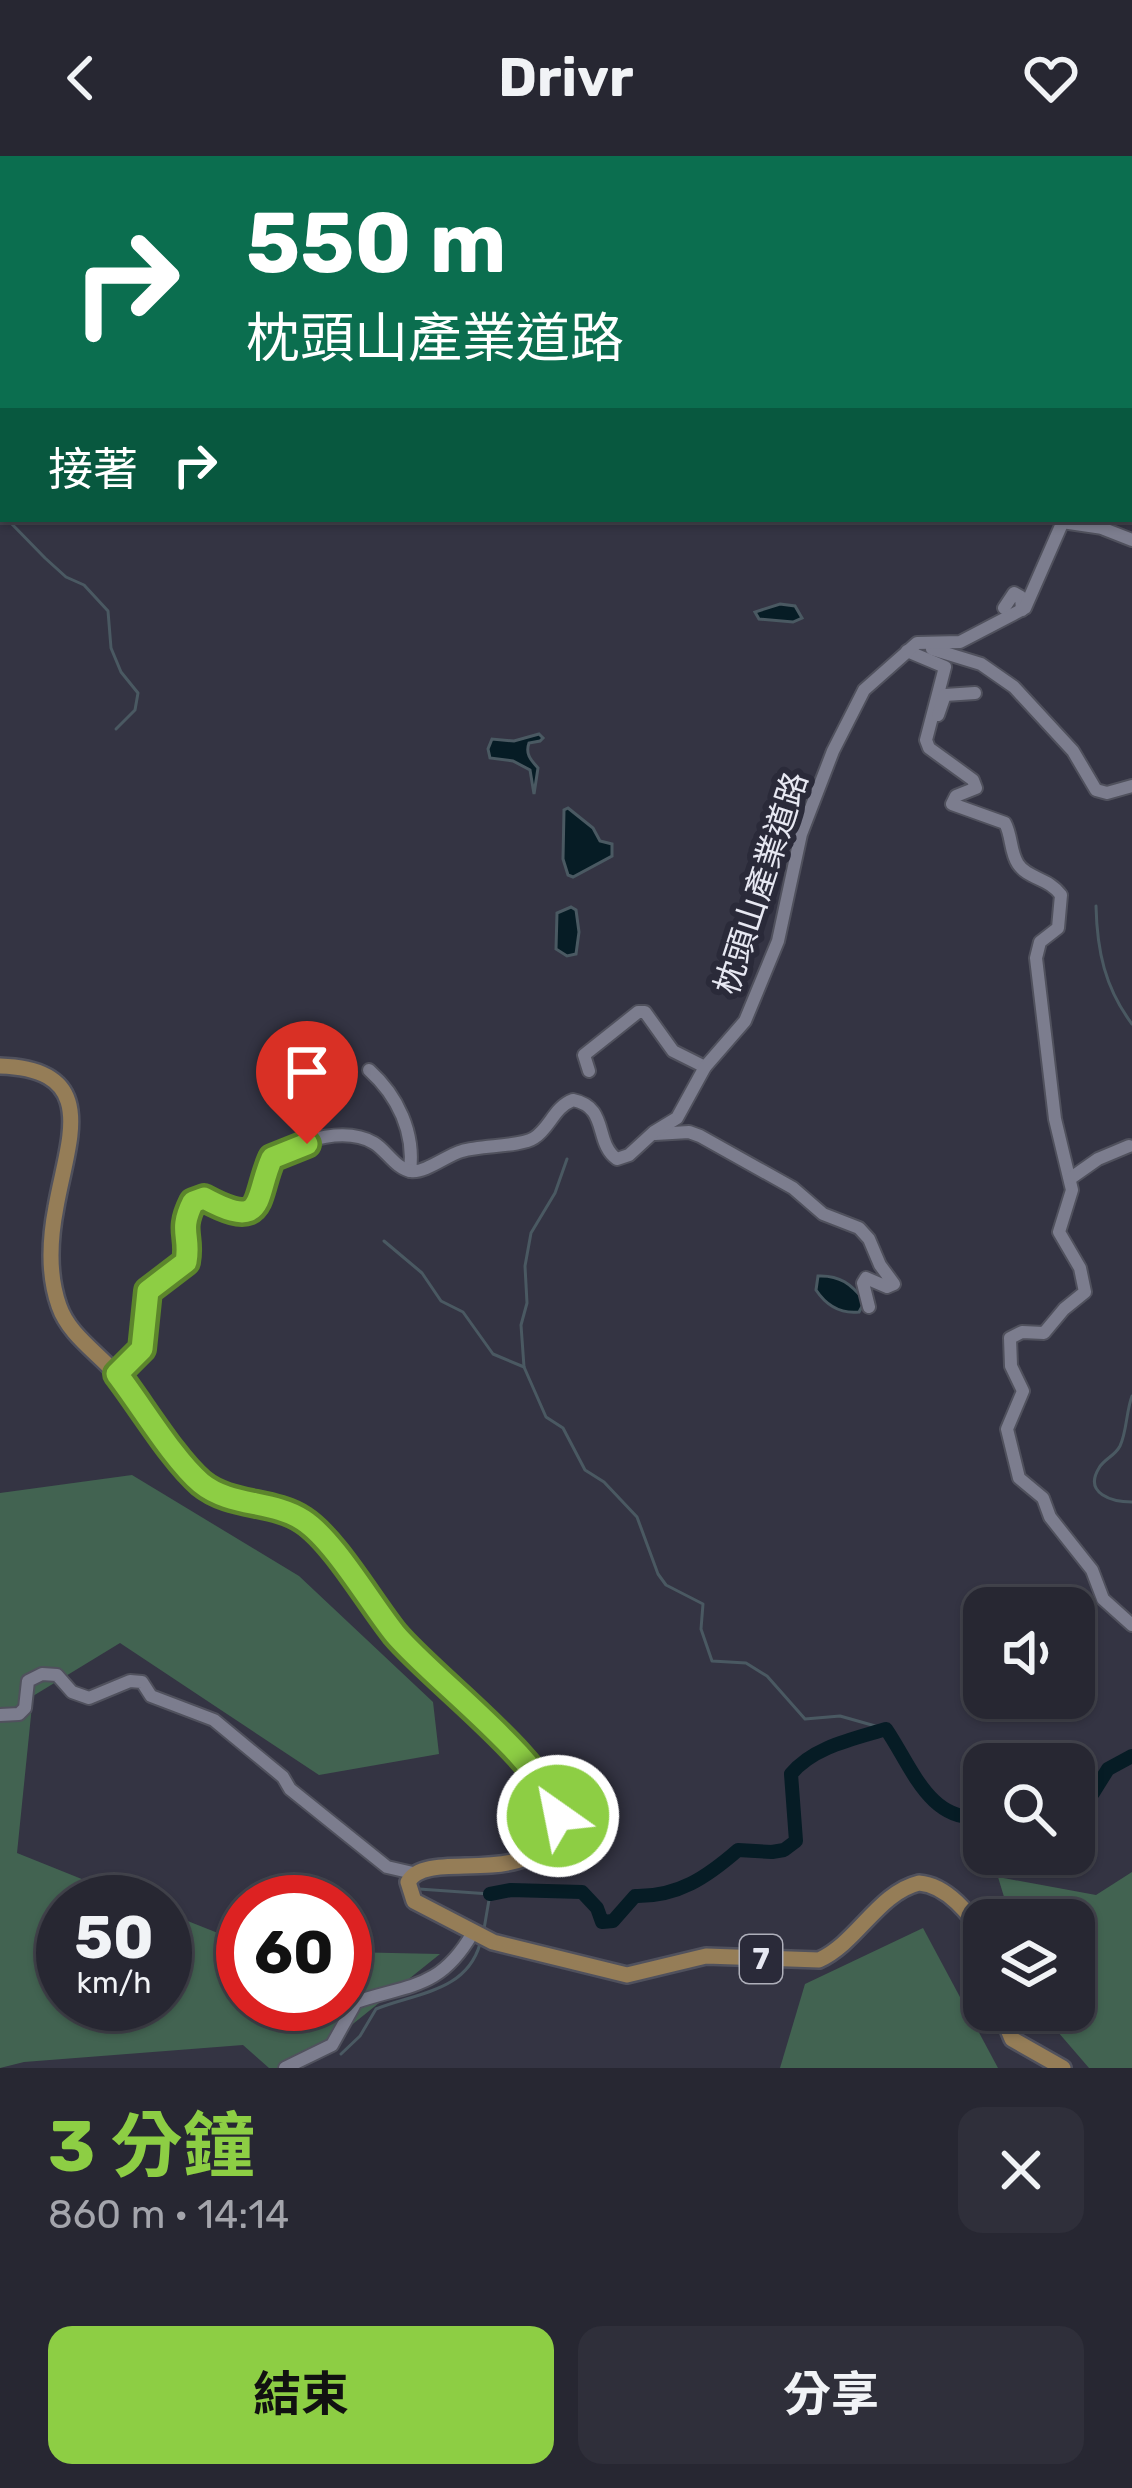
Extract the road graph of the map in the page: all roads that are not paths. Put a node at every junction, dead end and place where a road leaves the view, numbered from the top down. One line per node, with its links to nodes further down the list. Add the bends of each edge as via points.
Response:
1 (1062, 522): 5 (street)
2 (1100, 524): 3 (street)
3 (1132, 540)
4 (1004, 608): 5 (street, via 1014,593)
5 (1022, 610): 6 (street, via 960,642 924,641)
6 (909, 650): 8 (street, via 945,667); 9 (street, via 945,650 1002,677 1073,751 1096,790); 11 (street, 枕頭山產業道路, via 858,698 801,834 778,941 754,1004)
7 (974, 693): 8 (street, via 946,695)
8 (934, 721): 17 (street, via 929,748 975,784 952,804 1005,823 1016,862 1060,895 1058,928 1040,942 1036,958)
9 (1132, 786)
10 (0, 1066): 19 (main road, via 44,1074 71,1106 53,1281 64,1318)
11 (705, 1067): 13 (street, via 673,1052 638,1012 584,1055); 14 (street, 枕頭山產業道路, via 682,1113)
12 (369, 1070): 16 (street, via 410,1131)
13 (590, 1071)
14 (652, 1134): 16 (street, 枕頭山產業道路, via 629,1155 612,1158 596,1112 573,1100 531,1140 460,1151); 18 (street, via 700,1136 865,1232 894,1281 891,1288 864,1280)
15 (1130, 1146): 17 (street)
16 (410, 1171): 19 (street, via 374,1143 324,1135 272,1158 263,1196 251,1208 193,1202 182,1230 186,1262 148,1291 142,1349)
17 (1070, 1178): 20 (street, via 1058,1227 1085,1292 1044,1333 1010,1338 1023,1391 1007,1430 1019,1478 1043,1498 1103,1599)
18 (869, 1307)
19 (117, 1374): 22 (main road, via 200,1482 314,1528 399,1638 555,1801 557,1830 542,1850 490,1867)
20 (1132, 1625)
21 (0, 1715): 22 (street, via 19,1714 28,1681 42,1674 57,1675 88,1698 142,1682 151,1696 214,1720 387,1867)
22 (413, 1873): 24 (main road, 7, via 413,1901)
23 (963, 1910): 24 (main road, 7, via 940,1888 919,1883 819,1960 706,1956 627,1975)
24 (481, 1937): 26 (street, via 430,1982 356,2002 332,2045)
25 (1009, 2031): 27 (main road)
26 (285, 2068)
27 (1063, 2068)

